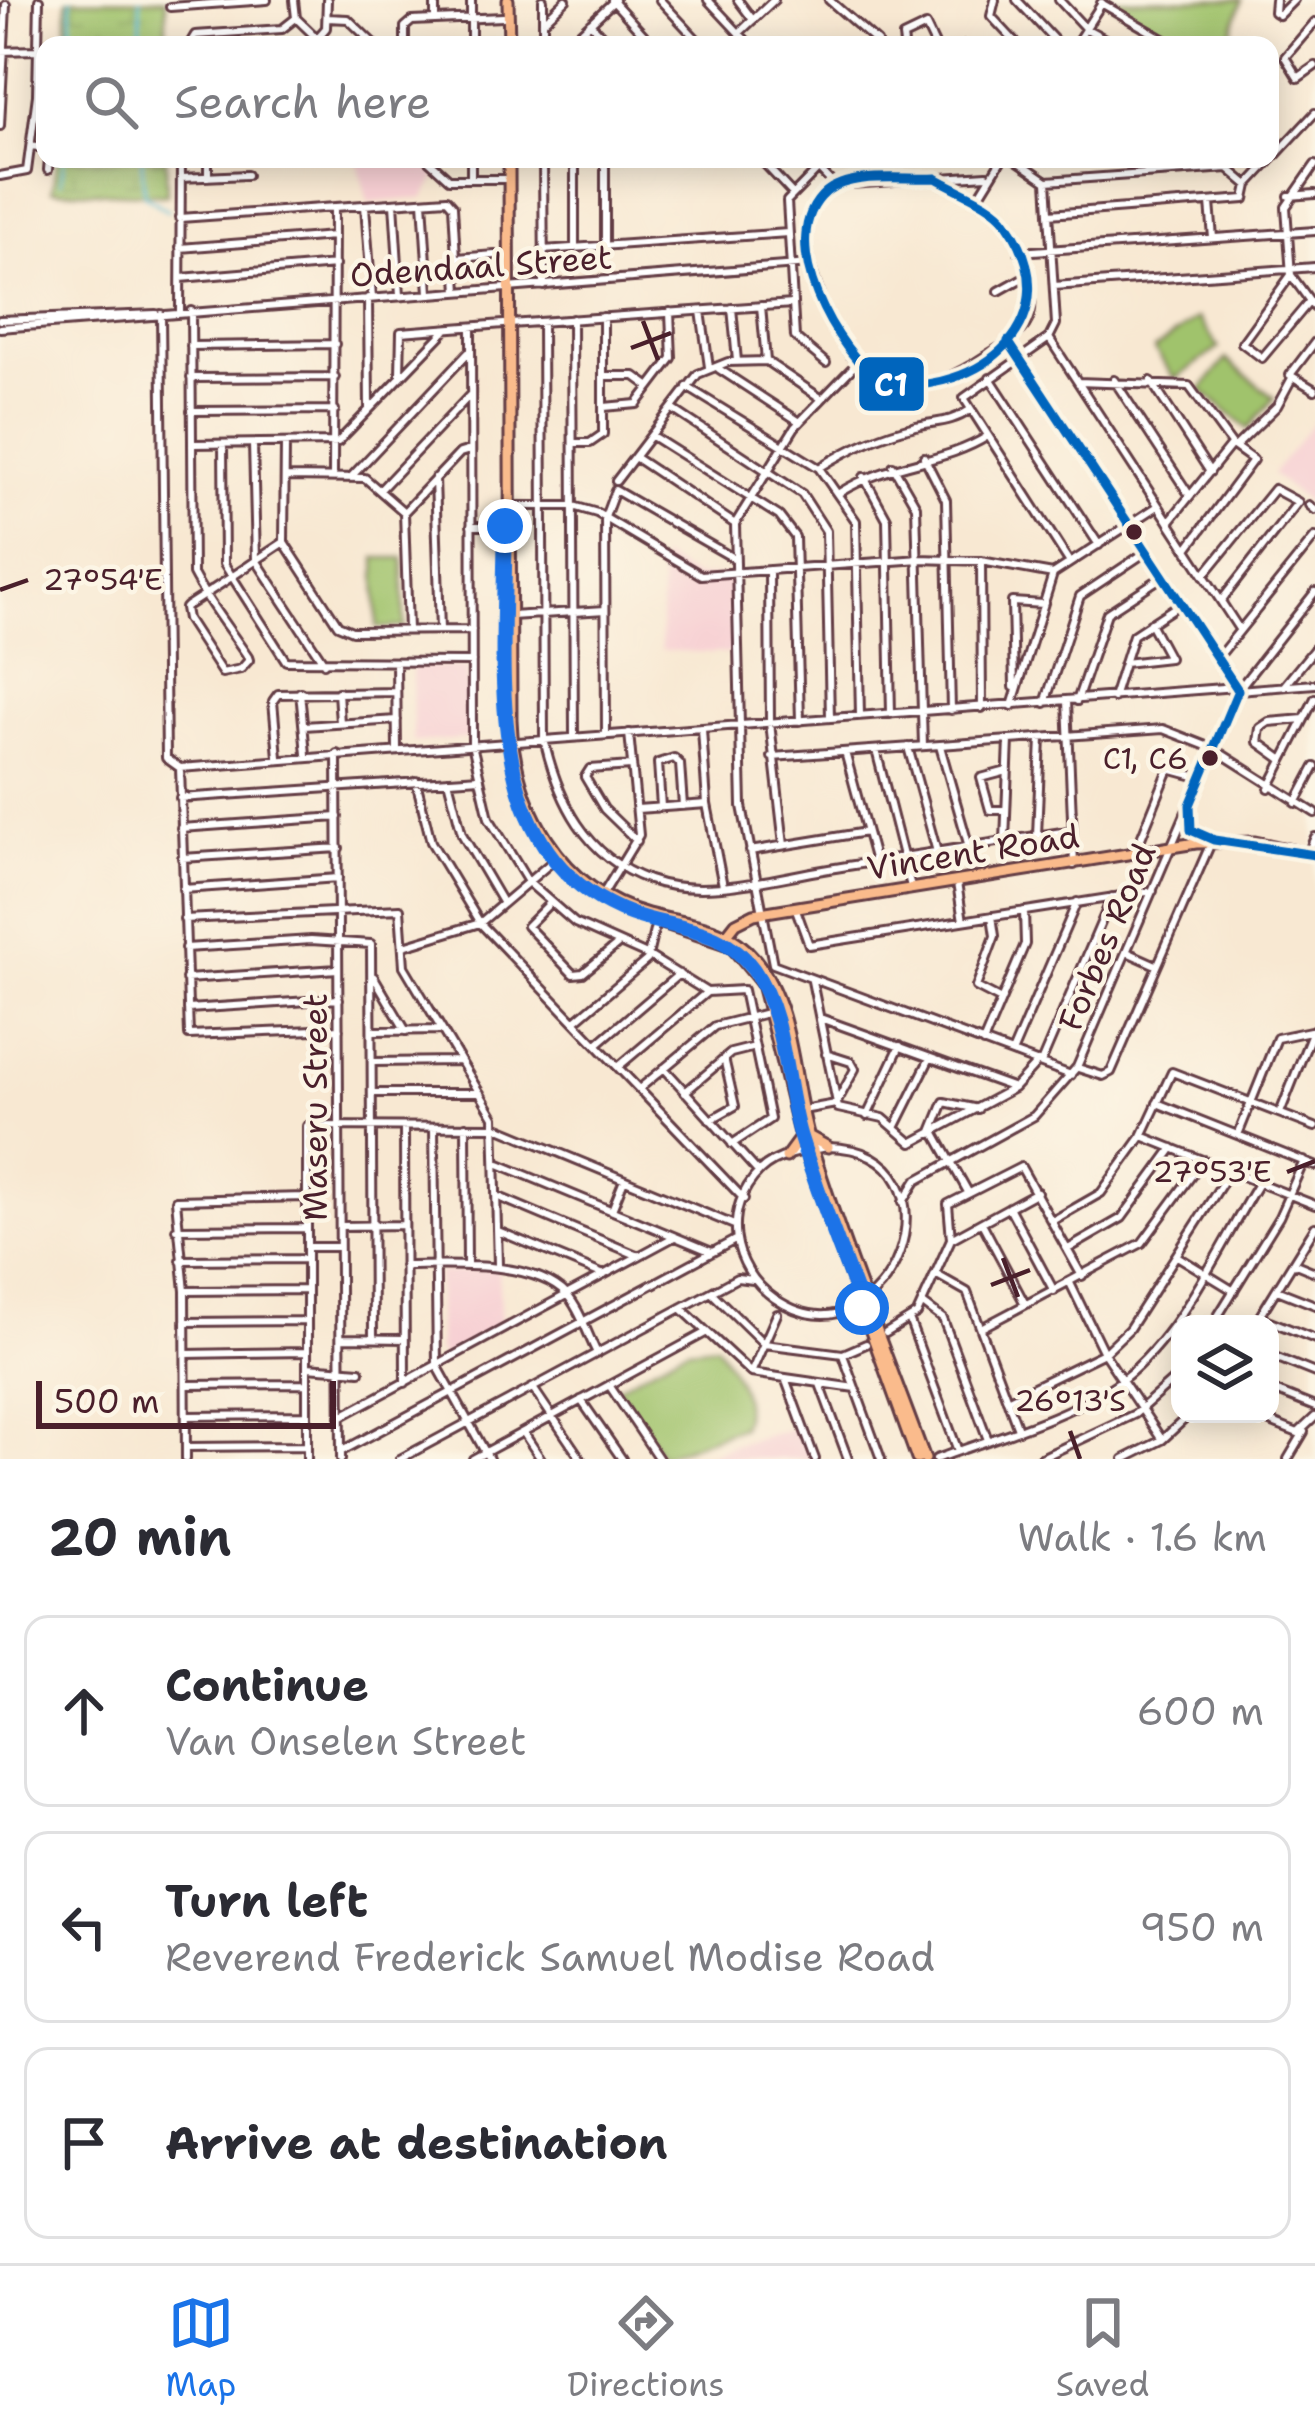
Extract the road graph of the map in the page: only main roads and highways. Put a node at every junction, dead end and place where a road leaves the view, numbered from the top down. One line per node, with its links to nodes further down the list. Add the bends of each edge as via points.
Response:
1 (506, 0): 2 (main road); 3 (main road)
2 (505, 36)
3 (506, 36)
4 (506, 168): 6 (main road)
5 (507, 168): 6 (main road)
6 (507, 289): 7 (main road)
7 (507, 324): 8 (main road); 8 (main road)
8 (509, 742): 17 (main road, via 526,803 561,860 643,913); 18 (main road, via 518,796 554,860 607,903)
9 (1190, 805): 10 (main road, via 1191,830)
10 (1211, 843): 11 (main road, Vincent Road); 12 (main road, Vincent Road)
11 (1171, 849): 13 (main road, Vincent Road); 13 (main road, Vincent Road)
12 (1311, 854)
13 (1074, 864): 14 (main road, Vincent Road)
14 (912, 890): 15 (main road, Vincent Road); 15 (main road, Vincent Road)
15 (763, 914): 16 (main road, Vincent Road)
16 (739, 923): 17 (main road, Vincent Road); 18 (main road); 19 (main road)
17 (712, 927): 18 (main road)
18 (727, 939): 19 (main road); 20 (main road, via 757,975)
19 (741, 945): 20 (main road, via 778,1004)
20 (804, 1134): 21 (main road); 22 (main road); 23 (main road)
21 (828, 1147)
22 (786, 1156)
23 (921, 1459)

